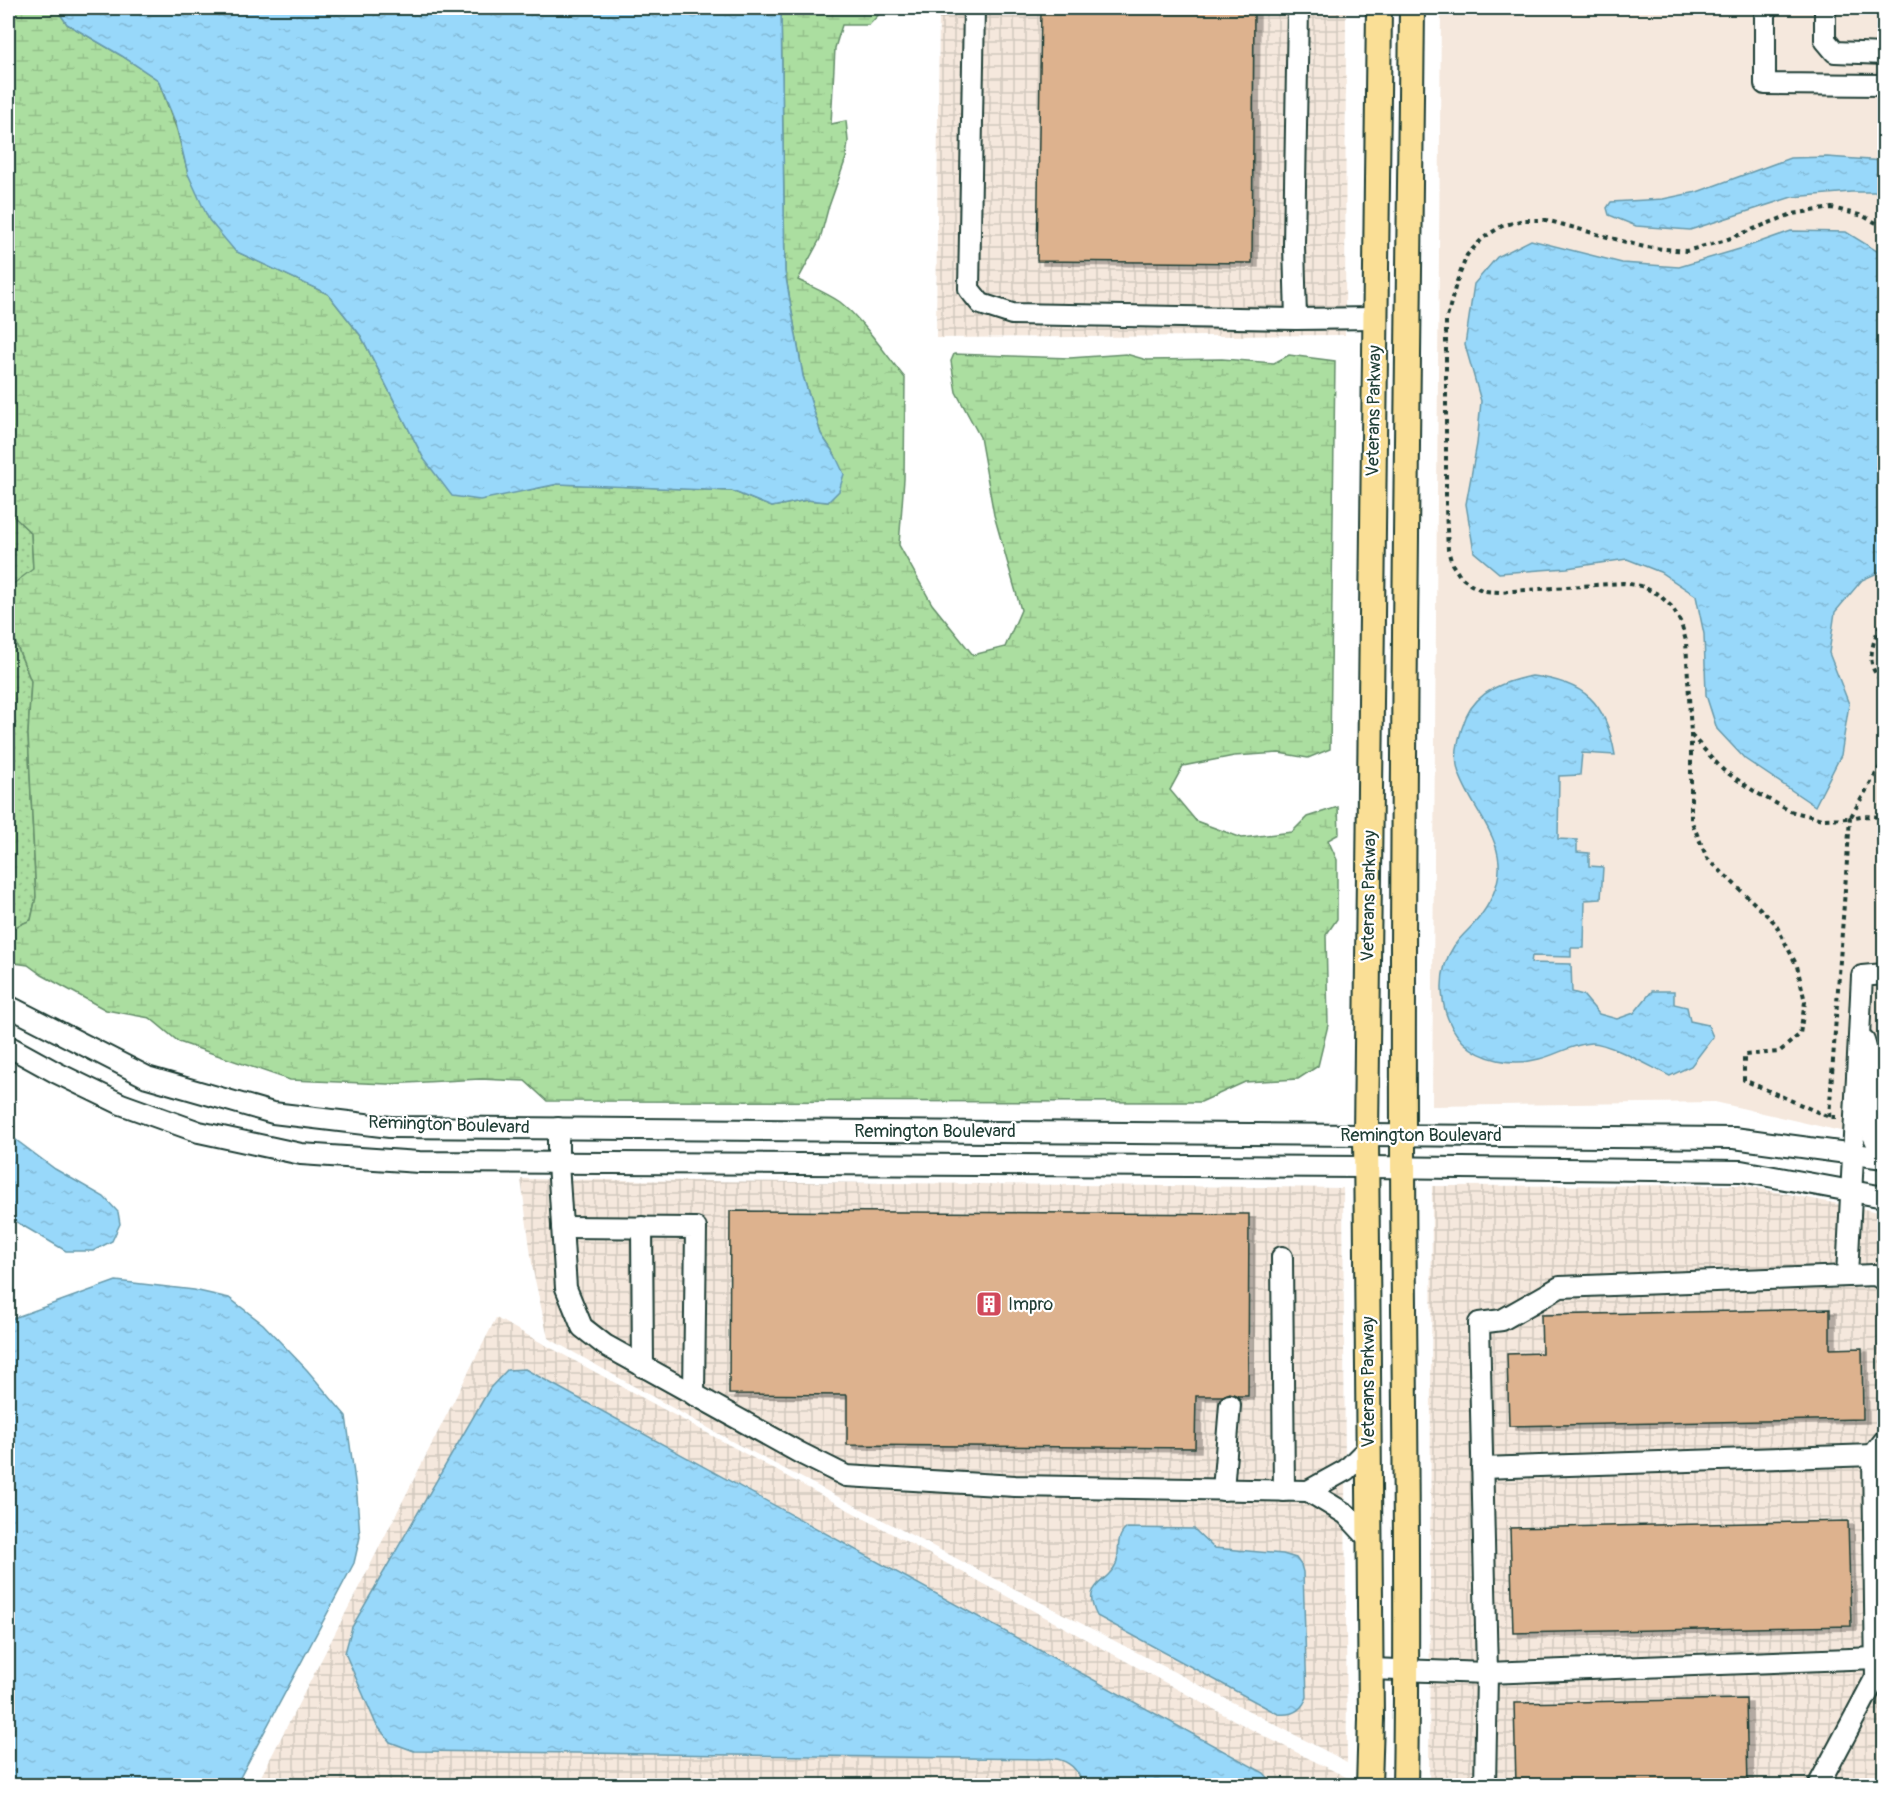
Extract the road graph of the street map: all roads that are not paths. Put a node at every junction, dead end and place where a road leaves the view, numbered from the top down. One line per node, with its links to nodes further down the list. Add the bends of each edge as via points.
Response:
1 (974, 8): 10 (street, via 969,289 981,304 1012,314)
2 (1298, 8): 10 (street)
3 (1379, 8): 9 (main road, Veterans Parkway)
4 (1412, 8): 17 (main road, Veterans Parkway)
5 (1765, 8): 8 (street, via 1765,84)
6 (1825, 8): 7 (street, via 1825,40 1835,52)
7 (1884, 54)
8 (1884, 84)
9 (1375, 318): 10 (street); 16 (main road, Veterans Parkway)
10 (1296, 319)
11 (1884, 974): 13 (street, via 1862,976)
12 (8, 1006): 15 (street, Remington Boulevard, via 147,1077 273,1113 390,1127)
13 (1860, 1027): 18 (street); 19 (street, via 1875,1077 1873,1135)
14 (8, 1046): 20 (street, Remington Boulevard, via 121,1104 200,1132 301,1154 419,1162)
15 (558, 1128): 16 (street, Remington Boulevard); 20 (street)
16 (1366, 1135): 17 (street, Remington Boulevard); 21 (main road, Veterans Parkway)
17 (1402, 1135): 18 (street, Remington Boulevard, via 1734,1138); 22 (main road, Veterans Parkway)
18 (1853, 1154): 19 (street, Remington Boulevard); 23 (street)
19 (1884, 1158)
20 (558, 1162): 21 (street, Remington Boulevard); 25 (street)
21 (1366, 1167): 22 (street, Remington Boulevard); 33 (main road, Veterans Parkway)
22 (1403, 1167): 23 (street, Remington Boulevard, via 1741,1171); 42 (main road, Veterans Parkway)
23 (1852, 1191): 24 (street, Remington Boulevard); 28 (street)
24 (1884, 1197)
25 (562, 1227): 26 (street); 30 (street, via 566,1288 582,1327)
26 (642, 1227): 30 (street); 31 (street, via 696,1228)
27 (1282, 1257): 37 (street)
28 (1847, 1276): 29 (street, via 1874,1275); 35 (street, via 1560,1287 1502,1320 1479,1323)
29 (1884, 1279)
30 (643, 1366): 31 (street)
31 (694, 1395): 36 (street, via 846,1476 1016,1486)
32 (1230, 1405): 36 (street)
33 (1368, 1447): 38 (street, via 1346,1470); 39 (main road, Veterans Parkway)
34 (1879, 1448): 35 (street); 40 (street)
35 (1482, 1468): 43 (street)
36 (1223, 1490): 37 (street)
37 (1284, 1491): 38 (street)
38 (1308, 1491): 39 (street, via 1346,1514)
39 (1369, 1539): 41 (main road, Veterans Parkway)
40 (1876, 1658): 43 (street); 47 (street, via 1876,1677)
41 (1370, 1669): 42 (street); 44 (main road, Veterans Parkway)
42 (1407, 1671): 43 (street); 45 (main road, Veterans Parkway)
43 (1487, 1674): 46 (street)
44 (1369, 1785)
45 (1405, 1785)
46 (1485, 1785)
47 (1818, 1785)

